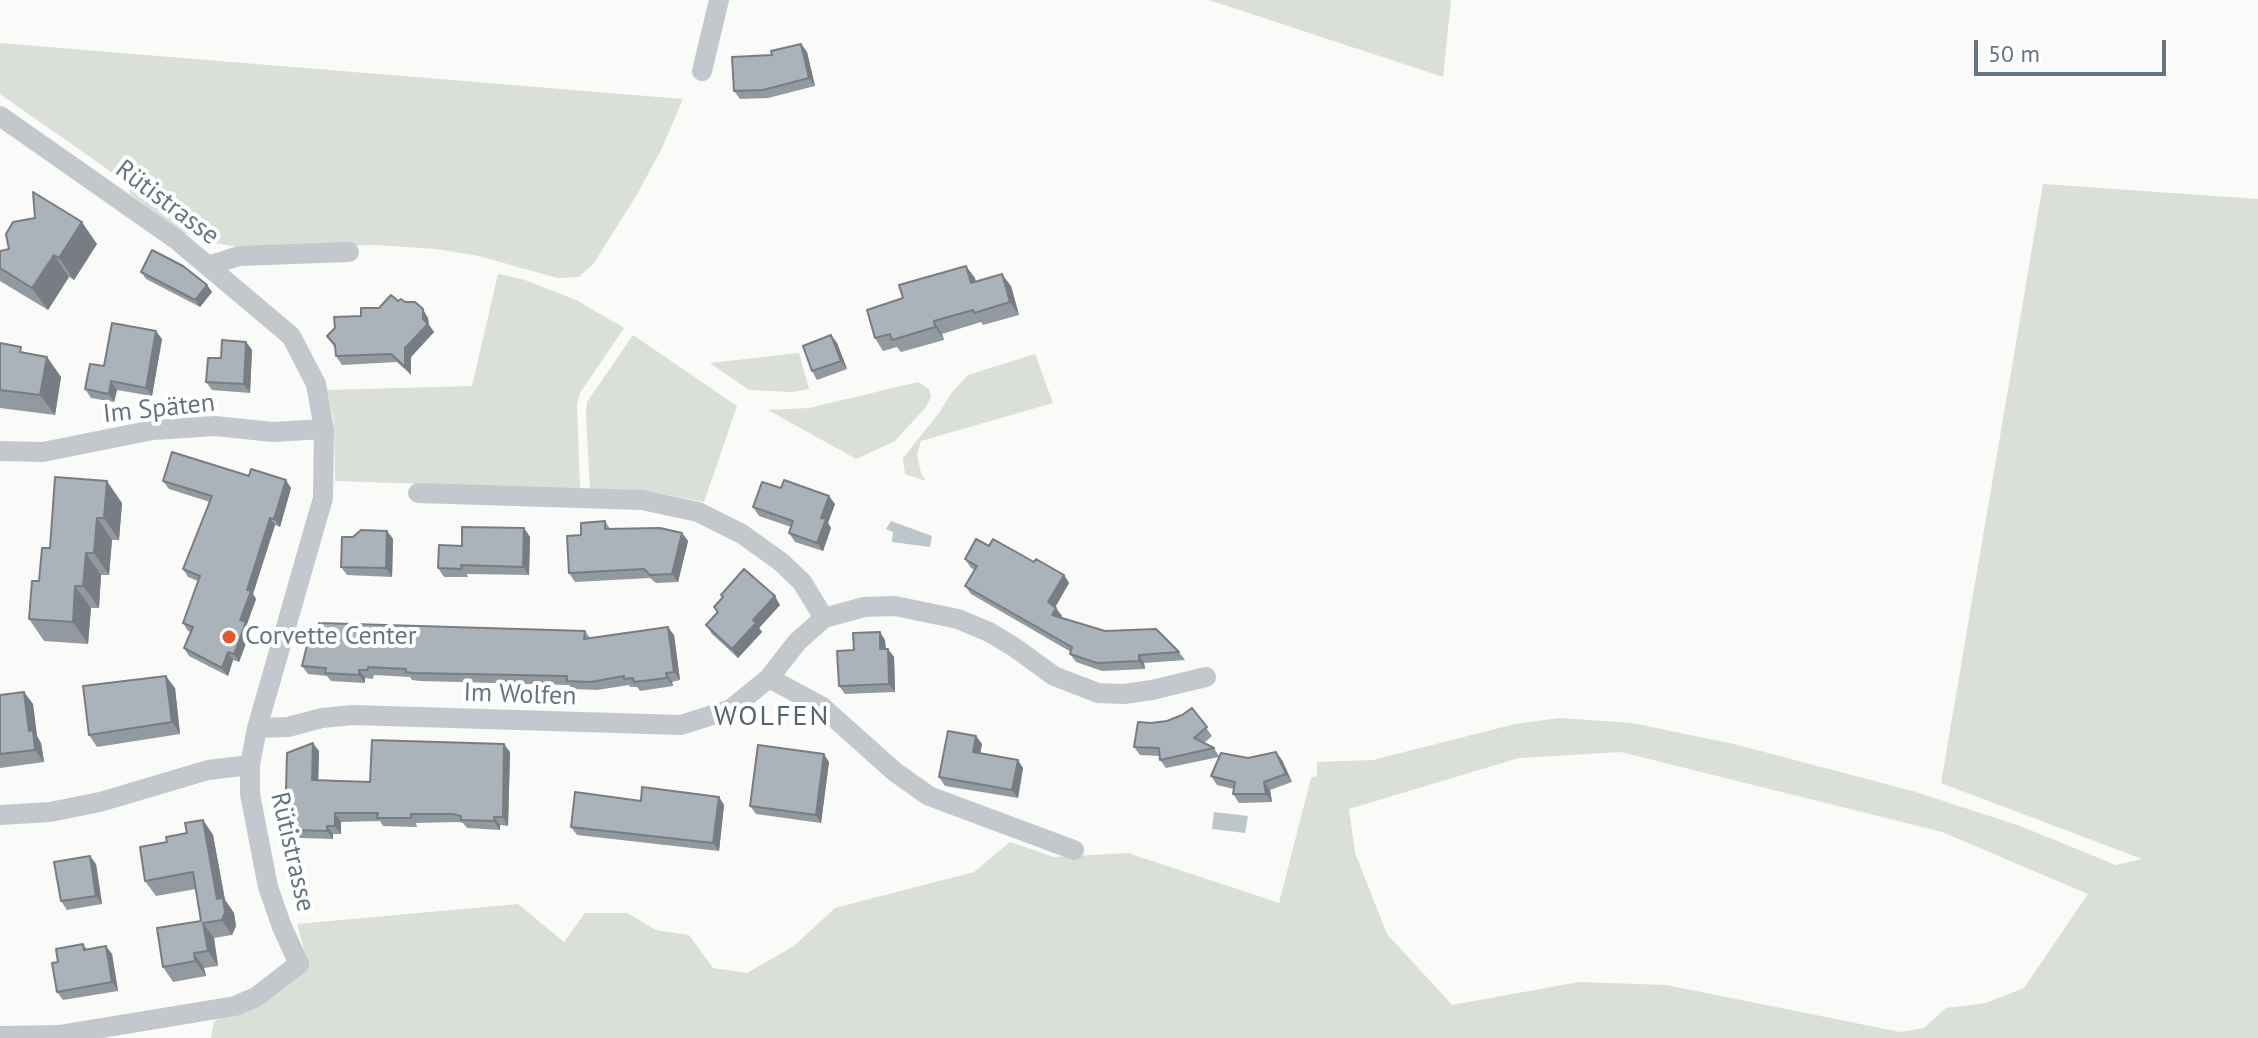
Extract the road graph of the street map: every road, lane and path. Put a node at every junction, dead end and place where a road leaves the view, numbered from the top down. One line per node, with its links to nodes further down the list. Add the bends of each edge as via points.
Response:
1 (719, 0): 2 (street)
2 (702, 71)
3 (0, 116): 5 (street, Rütistrasse)
4 (349, 252): 5 (street, via 239,256)
5 (208, 266): 6 (street, Rütistrasse, via 291,336 316,384)
6 (324, 429): 7 (street, Im Späten, via 153,430 43,452); 12 (street, Rütistrasse, via 323,498)
7 (0, 451)
8 (418, 493): 9 (street, via 642,500 698,512 781,562 802,582)
9 (824, 618): 10 (street, Im Wolfen, via 864,607 895,606 958,619 989,632 1054,676 1098,693 1152,690); 11 (street, Im Wolfen)
10 (1206, 677)
11 (769, 678): 12 (street, Im Wolfen, via 731,709 681,725 353,715); 15 (street, via 821,706 929,796)
12 (257, 728): 13 (street, Rütistrasse)
13 (250, 765): 14 (street, via 208,770 100,802); 16 (street, Rütistrasse, via 250,794 268,887 299,964 235,1006 59,1035)
14 (0, 815)
15 (1074, 850)
16 (0, 1036)

